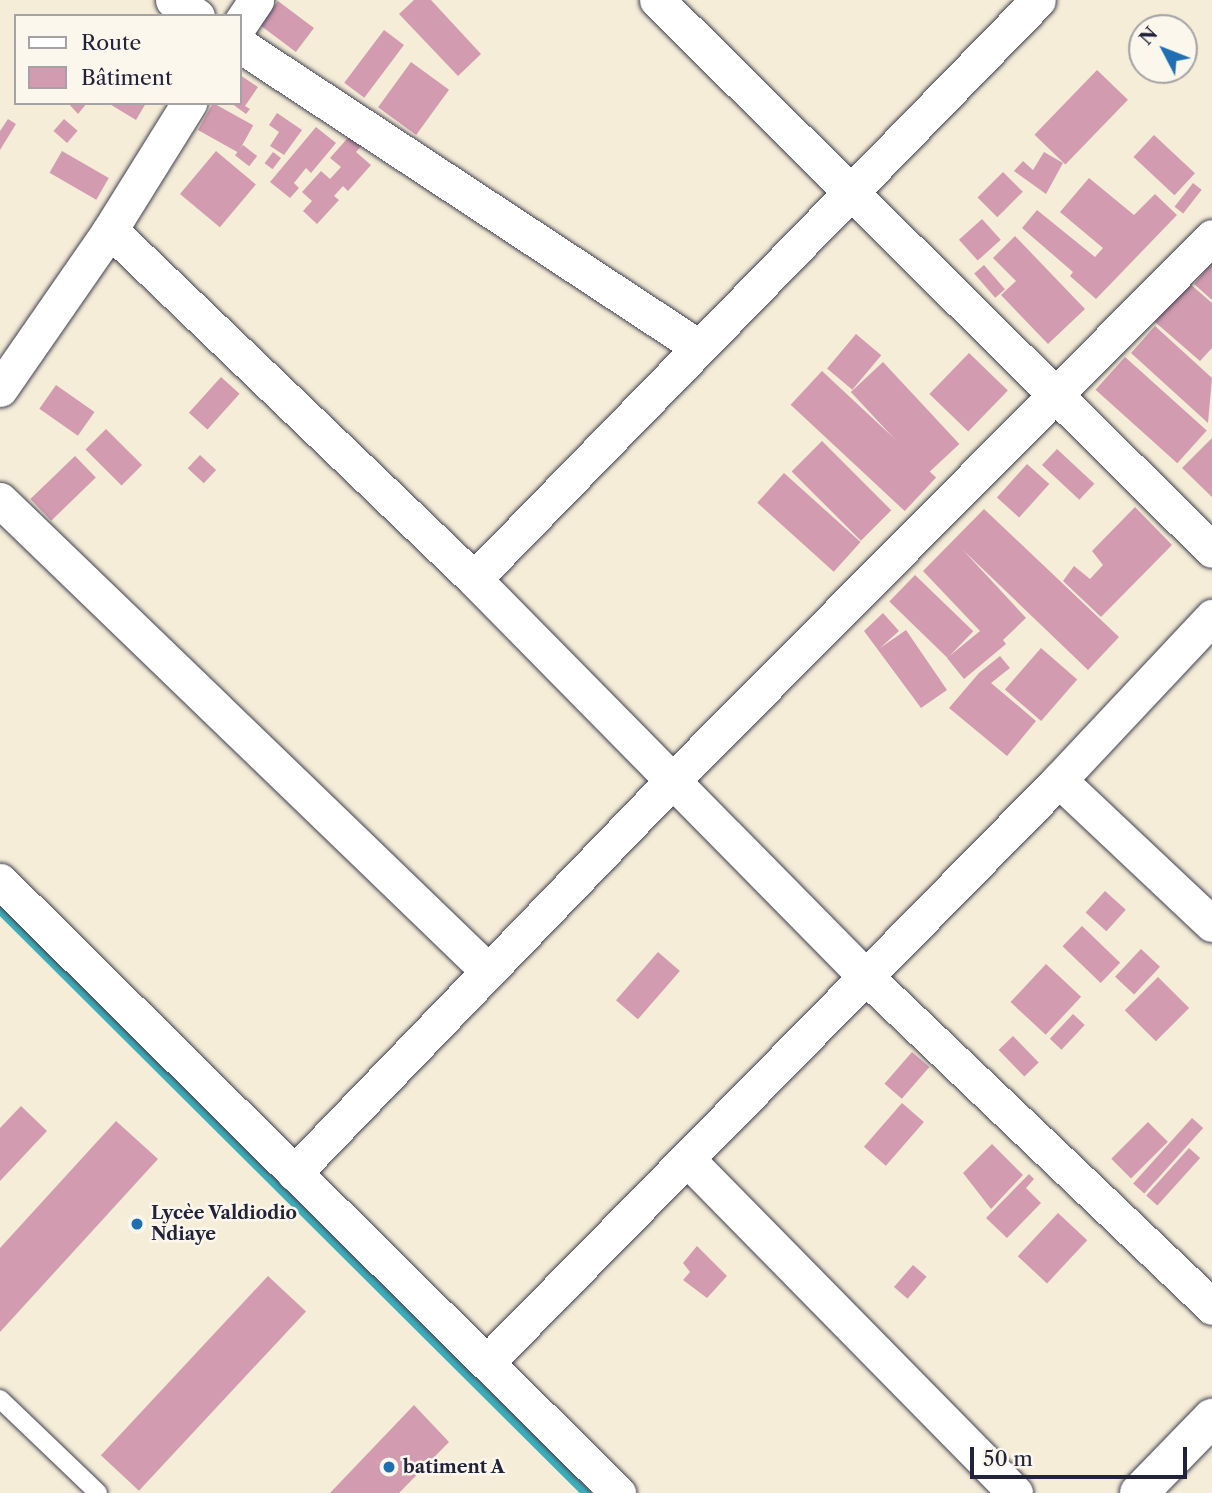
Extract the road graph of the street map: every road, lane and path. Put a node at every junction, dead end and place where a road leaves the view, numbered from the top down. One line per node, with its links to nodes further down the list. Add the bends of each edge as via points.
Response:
1 (173, 0): 5 (street)
2 (256, 0): 6 (street)
3 (657, 0): 9 (street)
4 (1038, 0): 9 (street)
5 (194, 14)
6 (242, 21)
7 (242, 45): 12 (street)
8 (188, 105): 10 (street)
9 (850, 190): 12 (street); 14 (street)
10 (110, 230): 13 (street); 17 (street)
11 (1212, 237): 14 (street)
12 (697, 346): 17 (street)
13 (0, 390)
14 (1055, 392): 16 (street); 20 (street)
15 (0, 500): 23 (street)
16 (1212, 550)
17 (474, 579): 20 (street)
18 (1212, 617): 19 (street)
19 (1059, 780): 22 (street); 24 (street)
20 (670, 783): 23 (street); 24 (street)
21 (0, 881): 26 (street)
22 (1212, 923)
23 (487, 971): 26 (street)
24 (864, 976): 25 (street); 27 (street)
25 (687, 1159): 28 (street); 33 (street)
26 (294, 1173): 28 (street)
27 (1212, 1307)
28 (487, 1362): 32 (street)
29 (0, 1399): 31 (lane)
30 (1212, 1418): 34 (street)
31 (98, 1493)
32 (618, 1493)
33 (1015, 1493)
34 (1139, 1493)

